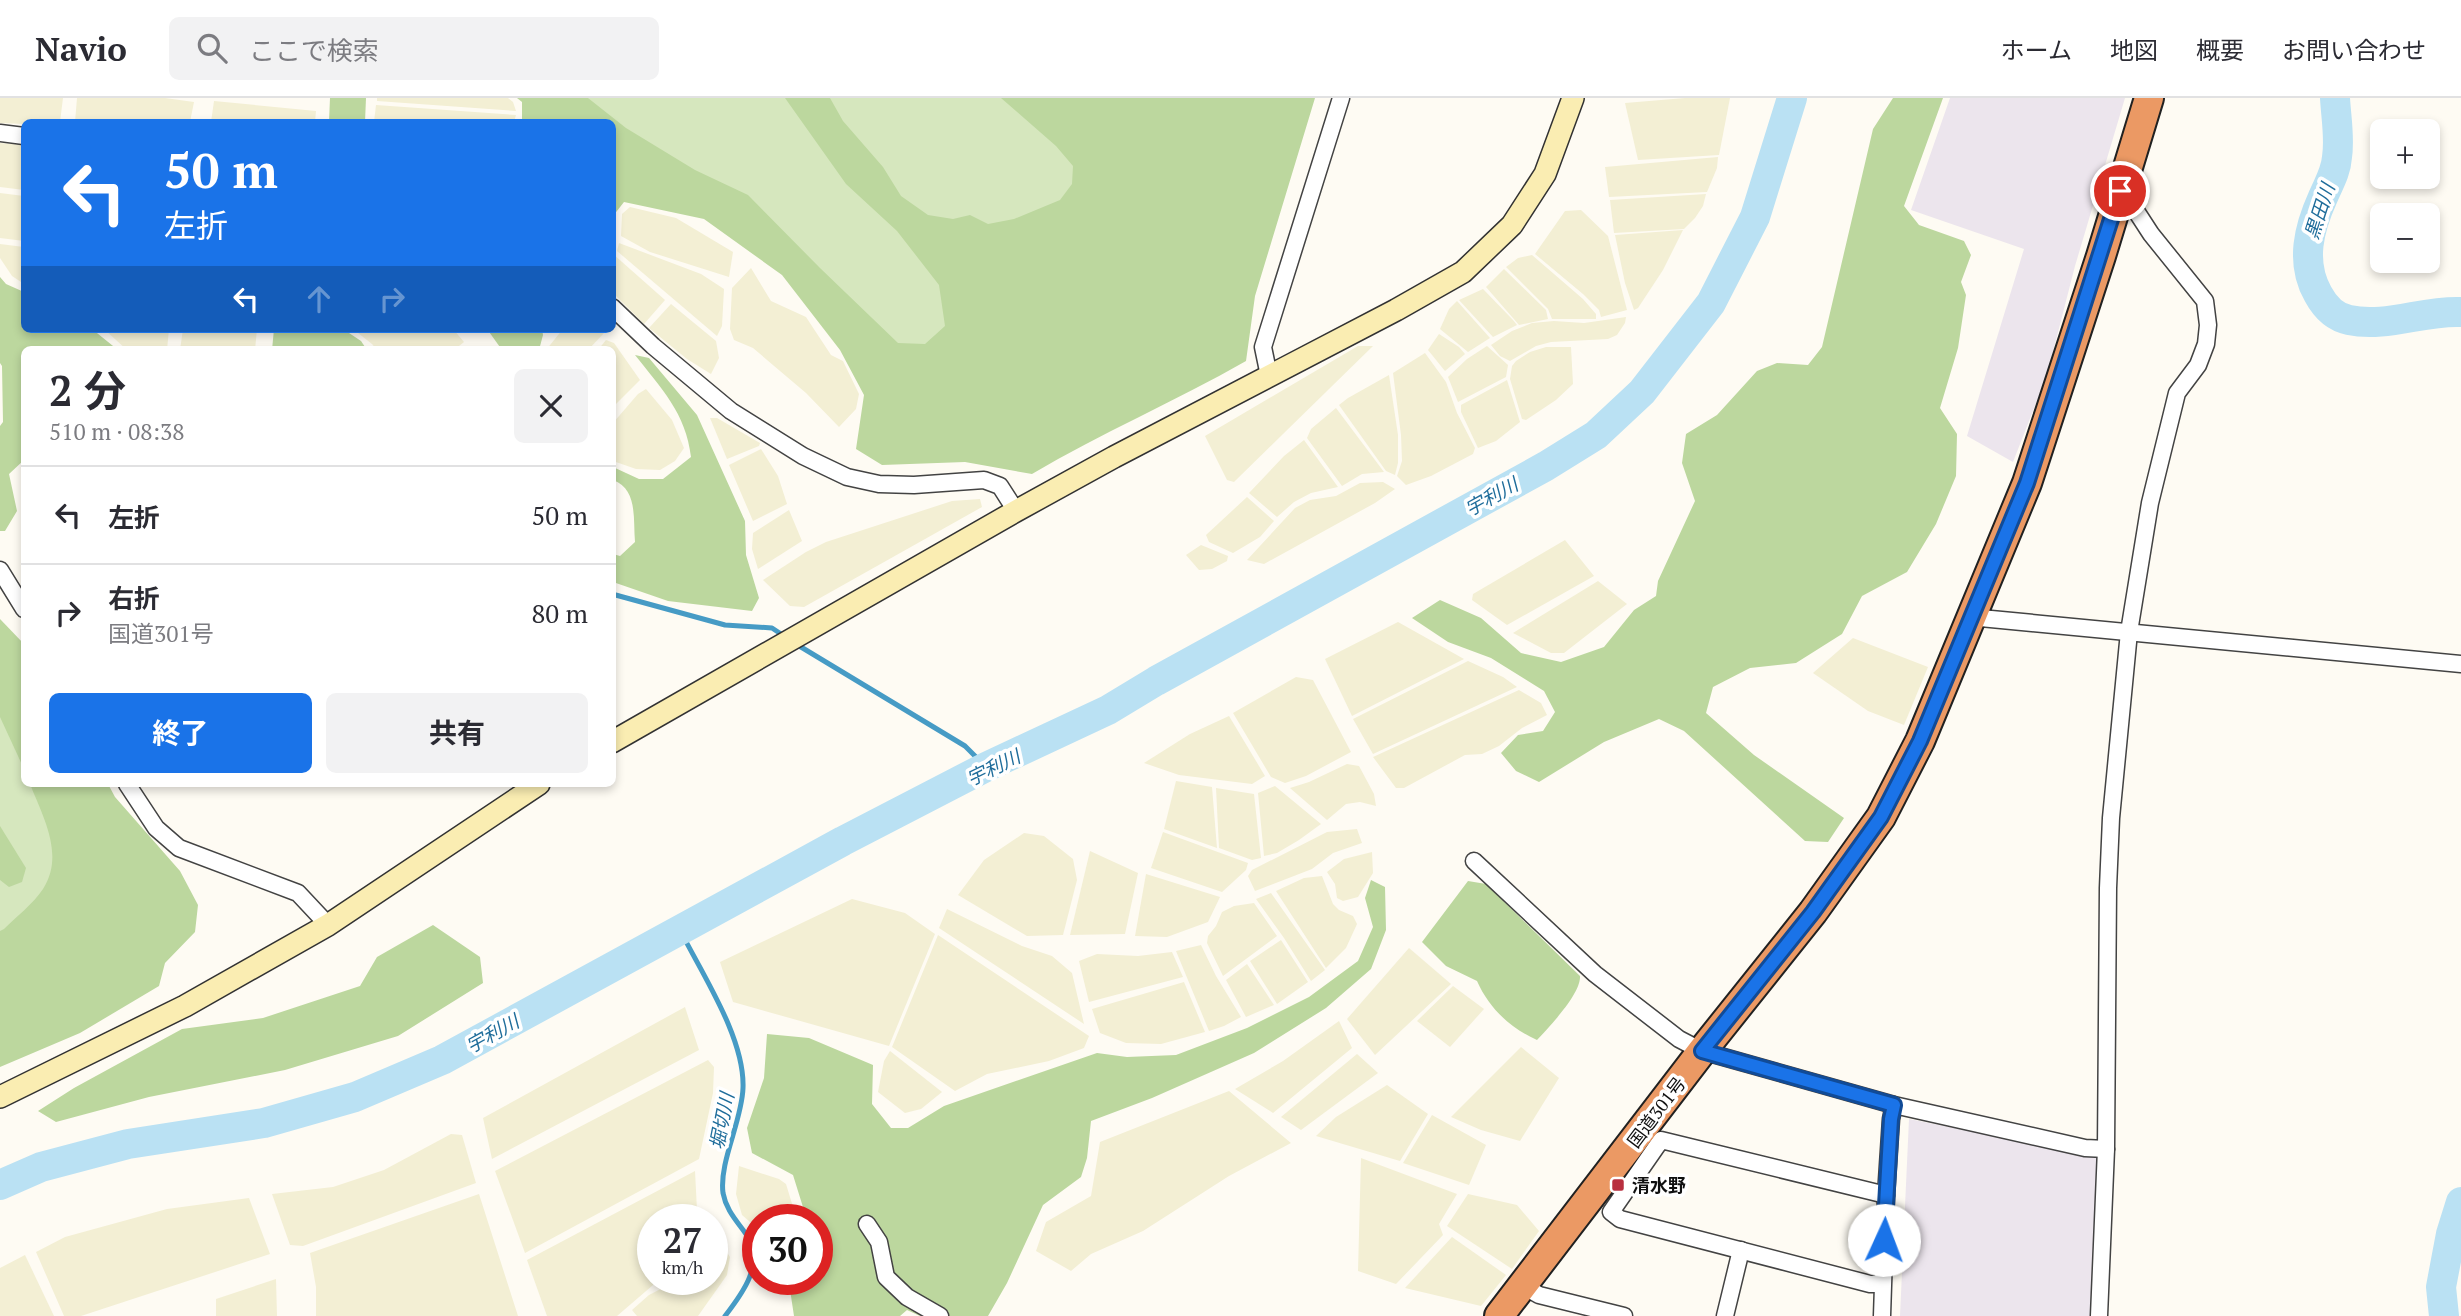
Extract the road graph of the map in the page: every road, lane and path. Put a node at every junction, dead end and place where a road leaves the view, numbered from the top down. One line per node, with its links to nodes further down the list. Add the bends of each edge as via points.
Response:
1 (1341, 98): 8 (street, via 1263,347)
2 (1573, 98): 8 (street, via 1545,174 1532,195 1512,225 1463,272)
3 (2149, 98): 6 (highway, 国道301号)
4 (0, 133): 5 (street)
5 (21, 136)
6 (2120, 191): 12 (highway, 国道301号, via 2027,483); 13 (street, via 2205,301 2208,326 2207,344 2198,365 2177,393 2150,503)
7 (616, 311): 9 (street, via 731,411 803,456 847,477 879,484 984,480 1000,486)
8 (1269, 376): 9 (street)
9 (1016, 511): 15 (street)
10 (0, 570): 11 (street)
11 (21, 604)
12 (1969, 617): 13 (street); 20 (highway, 国道301号, via 1920,741 1881,817 1813,912)
13 (2129, 632): 14 (street); 23 (street, via 2110,846)
14 (2461, 664)
15 (616, 740)
16 (129, 787): 19 (street, via 156,828 178,848 298,893)
17 (532, 787): 19 (street)
18 (1474, 861): 20 (street, via 1595,974 1679,1039)
19 (328, 925): 21 (street, via 185,1006)
20 (1702, 1051): 22 (street); 28 (highway, 国道301号)
21 (0, 1097)
22 (1894, 1105): 23 (street); 24 (street)
23 (2106, 1149): 34 (street)
24 (1886, 1195): 26 (street, via 1661,1140 1611,1212 1620,1219); 27 (street)
25 (867, 1224): 29 (street, via 879,1242 886,1277 907,1297)
26 (1741, 1250): 27 (street); 32 (street)
27 (1882, 1284): 33 (street)
28 (1523, 1286): 30 (highway, 国道301号); 31 (street, via 1539,1295)
29 (940, 1316)
30 (1499, 1316)
31 (1624, 1316)
32 (1725, 1316)
33 (1882, 1316)
34 (2099, 1316)

